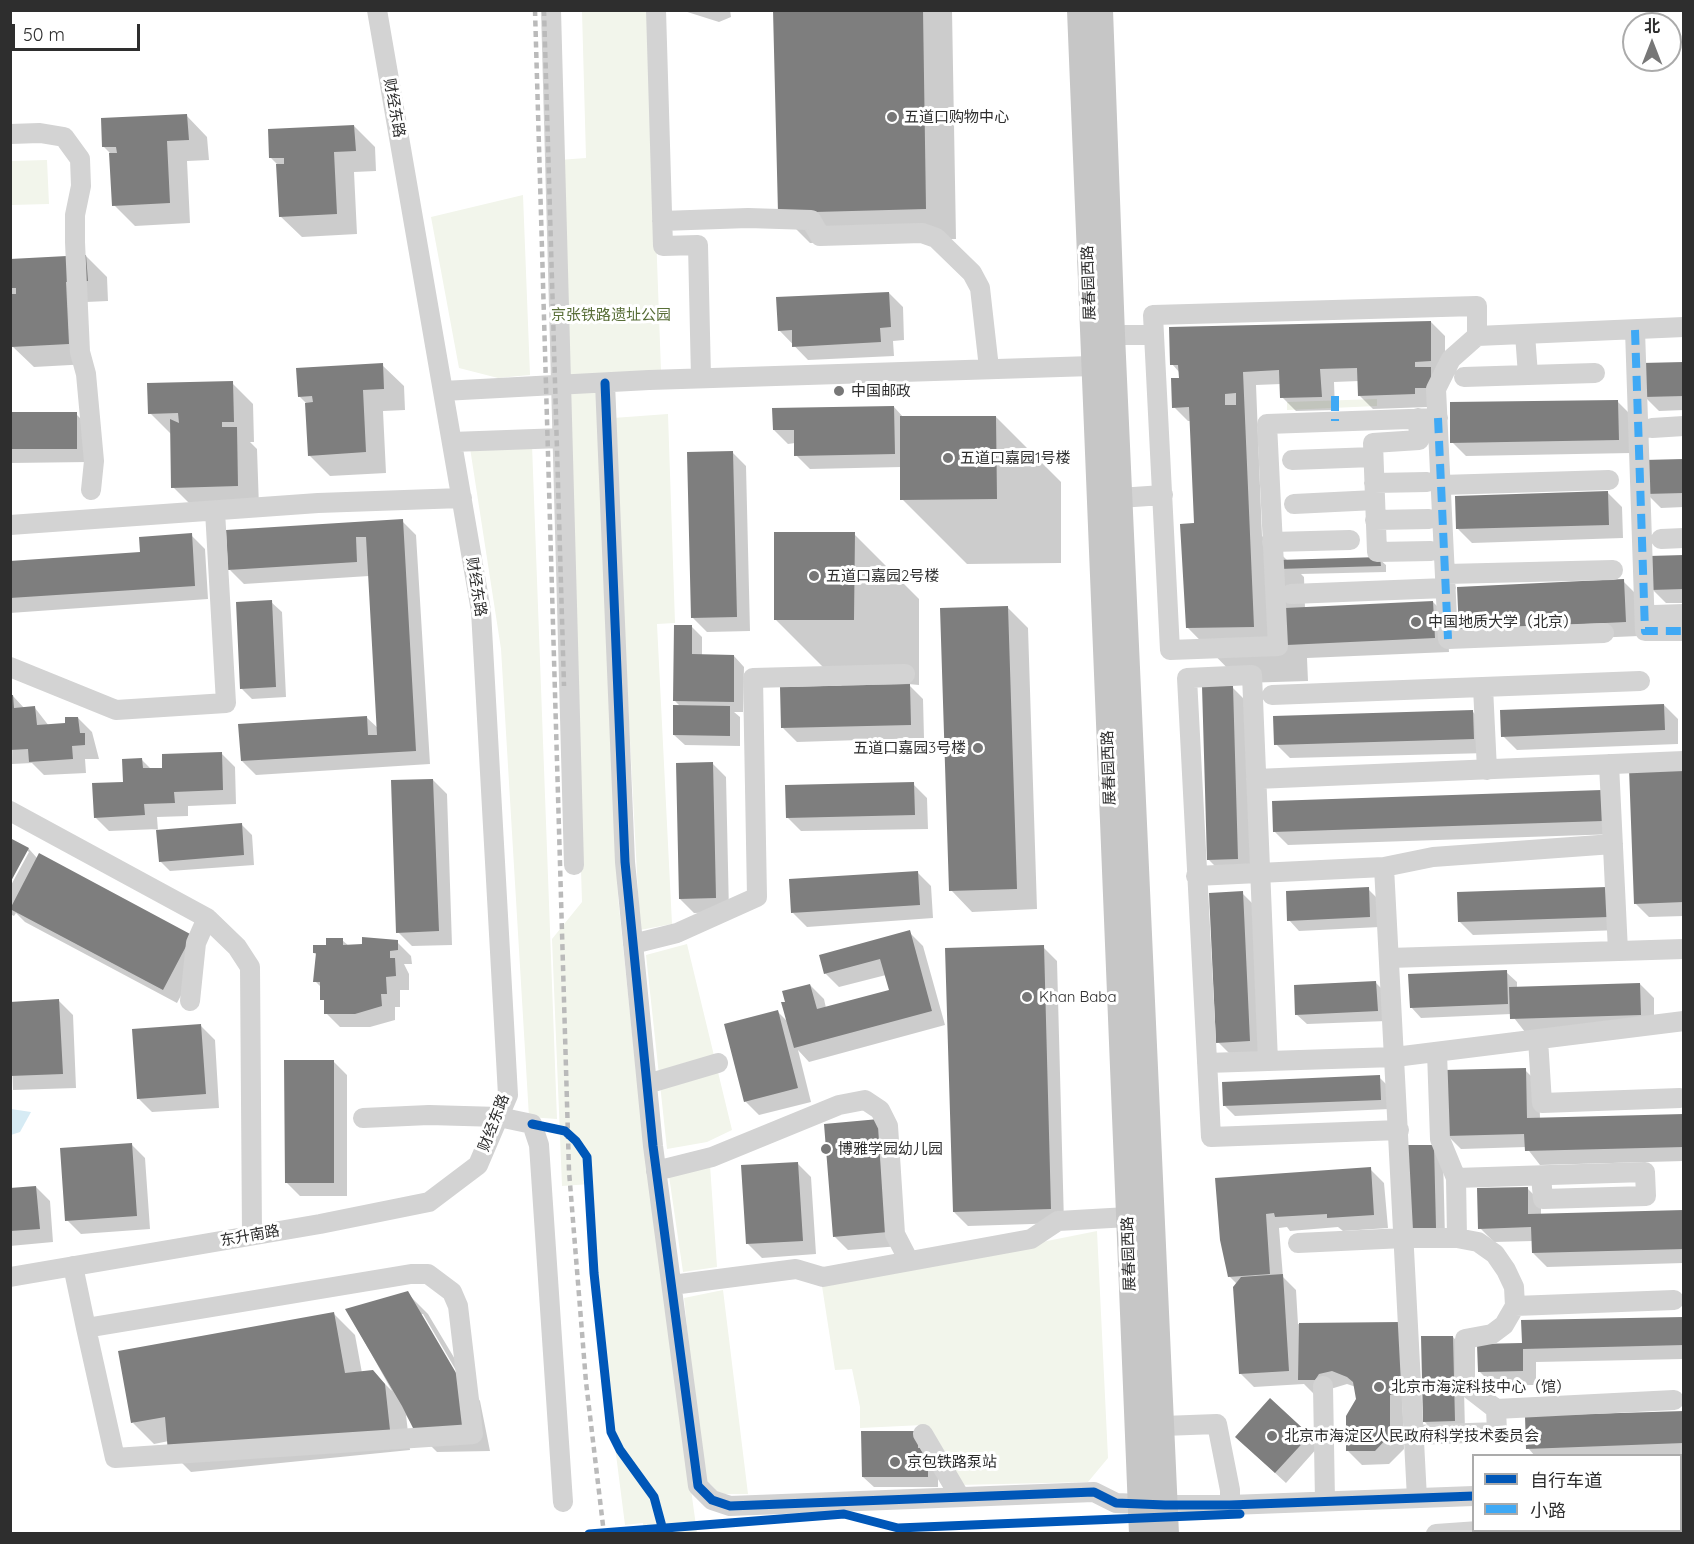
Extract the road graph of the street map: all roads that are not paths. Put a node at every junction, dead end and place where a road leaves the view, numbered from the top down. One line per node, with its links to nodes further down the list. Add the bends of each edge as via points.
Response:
1 (377, 10): 22 (street, 财经东路)
2 (551, 10): 21 (street)
3 (656, 10): 7 (street)
4 (1080, 10): 11 (main road, 展春园西路)
5 (1100, 10): 11 (main road, 展春园西路)
6 (10, 134): 33 (street, via 64,137 80,159 75,242 80,352 86,374 94,461)
7 (662, 221): 15 (street, via 811,220 820,236 922,233 936,238 972,273 980,288); 19 (street, via 663,246 698,245)
8 (1683, 327): 9 (street)
9 (1635, 330): 10 (street); 53 (street, via 1645,631)
10 (1525, 334): 13 (street); 17 (street)
11 (1102, 335): 12 (street); 14 (main road, 展春园西路); 37 (main road, 展春园西路)
12 (1154, 335): 13 (street, via 1153,315 1477,306); 35 (street)
13 (1477, 336): 24 (street, via 1451,360 1436,388)
14 (1092, 366): 15 (street); 92 (main road, 展春园西路)
15 (989, 368): 19 (street)
16 (1595, 373): 17 (street)
17 (1528, 375): 18 (street)
18 (1464, 377)
19 (701, 378): 20 (street)
20 (605, 383): 21 (street); 71 (street, via 625,861)
21 (561, 385): 22 (street); 27 (street)
22 (443, 391): 28 (street, 财经东路)
23 (1418, 418): 24 (street); 29 (street, via 1419,440 1373,443); 46 (street, via 1267,424)
24 (1438, 418): 32 (street)
25 (1683, 426): 26 (street)
26 (1652, 428)
27 (562, 438): 28 (street); 66 (street)
28 (452, 442): 36 (street, 财经东路)
29 (1373, 457): 30 (street); 34 (street)
30 (1292, 460)
31 (1610, 480): 32 (street)
32 (1434, 484): 34 (street); 49 (street)
33 (91, 490)
34 (1374, 492): 38 (street); 41 (street)
35 (1163, 495): 37 (street); 46 (street, via 1170,650 1278,646)
36 (462, 498): 39 (street); 85 (street, 财经东路, via 482,623 508,1095)
37 (1119, 498): 107 (main road, 展春园西路)
38 (1294, 504)
39 (215, 511): 42 (street); 55 (street, via 226,703 116,710)
40 (1429, 519): 41 (street)
41 (1375, 520): 47 (street, via 1377,552)
42 (10, 525)
43 (1683, 538): 44 (street)
44 (1661, 539)
45 (1350, 540): 46 (street)
46 (1272, 542)
47 (1431, 551)
48 (1612, 570): 49 (street)
49 (1446, 581): 50 (street); 54 (street, via 1448,639)
50 (1291, 594)
51 (1683, 614): 52 (street)
52 (1654, 615)
53 (1683, 631)
54 (1604, 633)
55 (10, 667)
56 (905, 674): 71 (street, via 753,678 757,897 677,933)
57 (1640, 681): 58 (street)
58 (1484, 687): 59 (street); 62 (street)
59 (1272, 696)
60 (1683, 761): 61 (street)
61 (1609, 764): 62 (street); 65 (street)
62 (1487, 770): 63 (street)
63 (1256, 780): 68 (street); 69 (street, via 1252,675 1187,678)
64 (10, 811): 70 (street)
65 (1613, 844): 67 (street, via 1433,857); 73 (street)
66 (574, 866)
67 (1384, 867): 68 (street); 74 (street)
68 (1259, 873): 69 (street); 80 (street)
69 (1196, 876): 81 (street)
70 (207, 918): 75 (street, via 196,943); 93 (street, via 237,947 250,967)
71 (633, 944): 83 (street)
72 (1683, 949): 73 (street)
73 (1618, 951): 74 (street)
74 (1389, 958): 79 (street)
75 (190, 1001)
76 (1683, 1021): 77 (street)
77 (1538, 1039): 78 (street); 84 (street, via 1542,1103)
78 (1437, 1052): 79 (street); 91 (street, via 1440,1139)
79 (1395, 1057): 80 (street); 87 (street)
80 (1268, 1060): 81 (street)
81 (1207, 1062): 87 (street, via 1211,1137)
82 (718, 1063): 83 (street)
83 (647, 1084): 89 (street)
84 (1680, 1098)
85 (499, 1117): 86 (street); 88 (street, 财经东路); 114 (street, via 532,1124 539,1145)
86 (363, 1118)
87 (1398, 1130): 94 (street)
88 (478, 1165): 93 (street, 东升南路, via 429,1202)
89 (656, 1171): 97 (street, via 712,1157 839,1105 865,1100 880,1110 888,1126 896,1234); 100 (street)
90 (1541, 1176): 90 (street, via 1646,1172 1646,1196 1543,1200); 91 (street)
91 (1456, 1178): 95 (street)
92 (1128, 1217): 97 (street, via 1058,1221 1031,1239); 116 (main road, 展春园西路)
93 (252, 1235): 98 (street, 东升南路)
94 (1404, 1238): 95 (street); 96 (street); 109 (street)
95 (1457, 1238): 102 (street, via 1478,1242 1495,1254 1514,1287)
96 (1298, 1243)
97 (909, 1261): 100 (street, via 823,1277 796,1269)
98 (73, 1266): 99 (street, 东升南路); 103 (street)
99 (10, 1277)
100 (672, 1285): 111 (street, via 698,1486 712,1500 730,1506)
101 (1674, 1300): 102 (street)
102 (1515, 1306): 106 (street, via 1504,1325 1492,1334 1465,1339 1465,1385)
103 (86, 1328): 103 (street, via 115,1458 473,1434 458,1306 452,1292 428,1275 399,1276)
104 (1323, 1386): 113 (street)
105 (1674, 1400): 106 (street)
106 (1496, 1409): 109 (street, via 1497,1432)
107 (1163, 1426): 115 (street, via 1217,1424); 116 (main road, 展春园西路)
108 (922, 1434): 111 (street)
109 (1414, 1435): 112 (street)
110 (1472, 1496): 112 (street)
111 (960, 1497): 116 (street, via 1094,1492)
112 (1417, 1498): 113 (street)
113 (1325, 1501): 115 (street)
114 (563, 1502)
115 (1230, 1505): 116 (street)
116 (1153, 1521)
117 (1472, 1531): 118 (street)
118 (1436, 1533)

